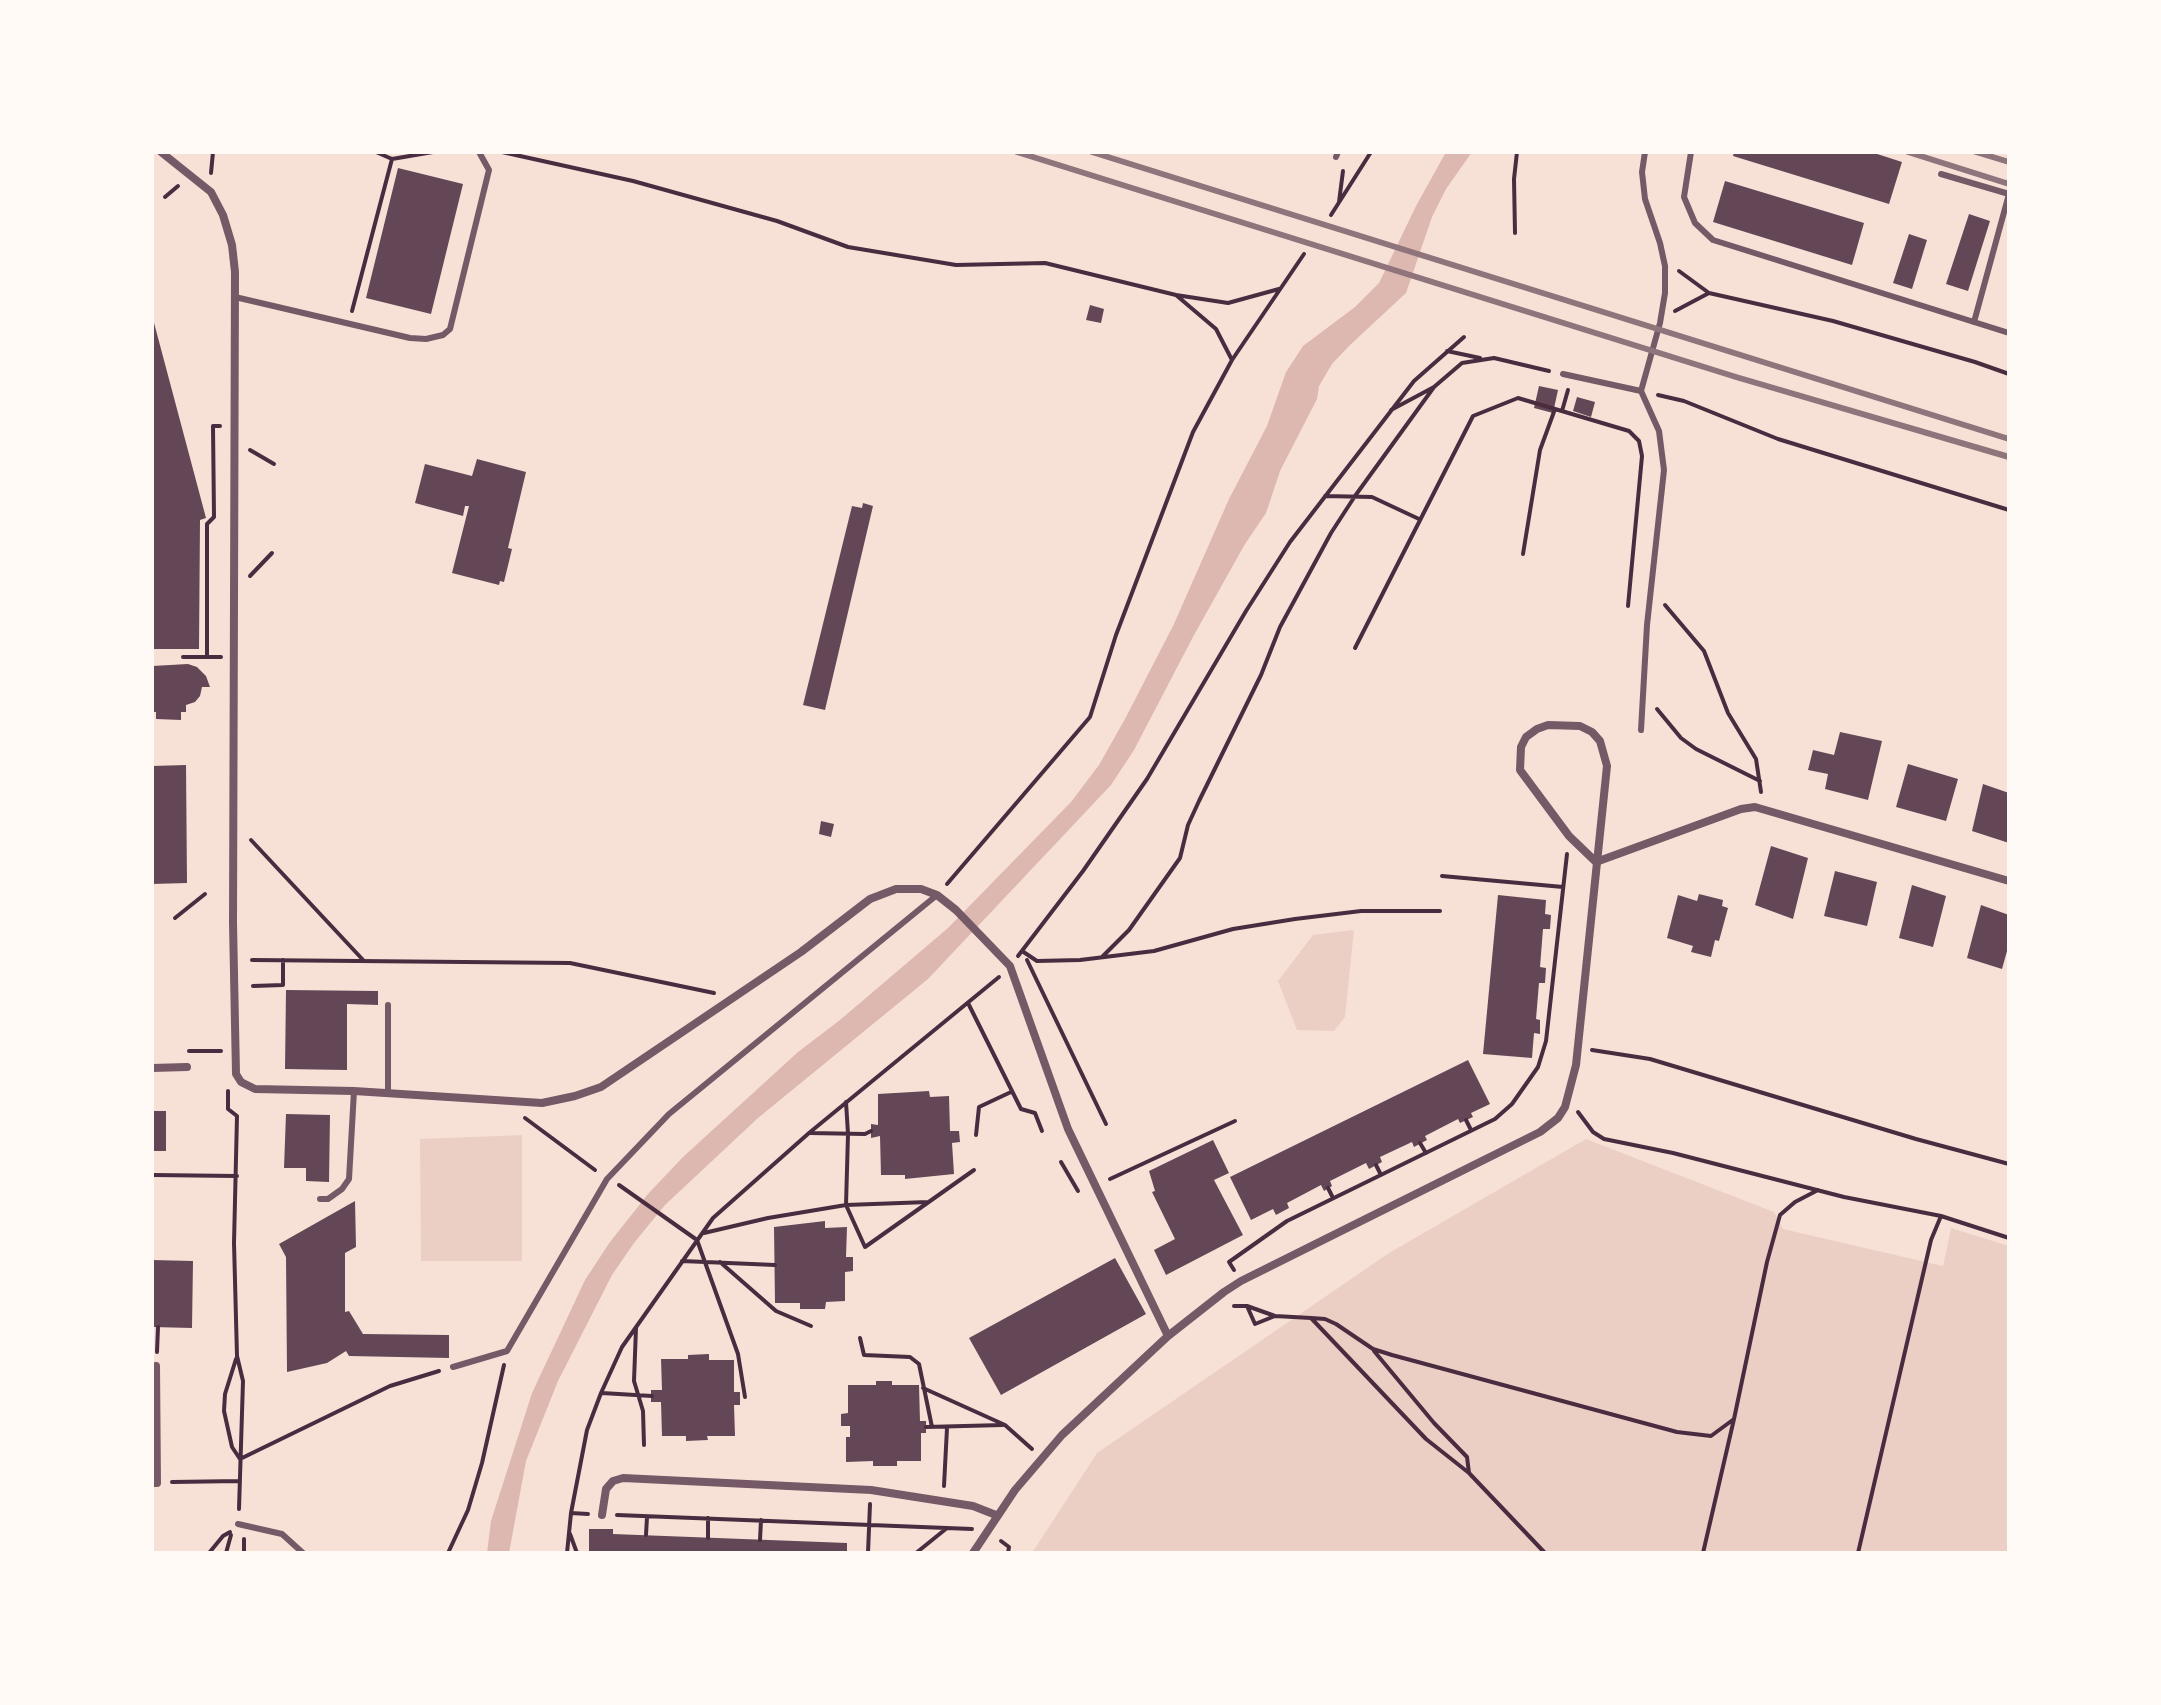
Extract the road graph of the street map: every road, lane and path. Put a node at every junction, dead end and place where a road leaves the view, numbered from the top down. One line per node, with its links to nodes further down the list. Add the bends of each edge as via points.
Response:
1 (161, 152): 22 (street, via 211,192 223,215 232,245)
2 (376, 152): 12 (path)
3 (433, 152): 12 (path)
4 (479, 152): 25 (lane, via 489,170 450,329 426,339)
5 (502, 152): 21 (path, via 633,181 777,221 848,247 956,265 1045,263)
6 (1371, 152): 14 (path)
7 (1645, 152): 18 (lane, via 1645,199)
8 (1682, 152): 9 (lane)
9 (1691, 153): 24 (lane, via 1684,197 1695,223 1713,240)
10 (1337, 154): 14 (path, via 1344,162)
11 (1518, 154): 16 (path)
12 (392, 159): 25 (path)
13 (1941, 174): 24 (lane, via 2009,194)
14 (1338, 204): 15 (path)
15 (1331, 215)
16 (1515, 233)
17 (1304, 254): 19 (path)
18 (1663, 257): 20 (path); 23 (lane)
19 (1280, 289): 21 (path, via 1228,303); 29 (path)
20 (1709, 293): 23 (path); 31 (path, via 1833,321)
21 (1176, 295): 29 (path, via 1216,329)
22 (235, 297): 25 (lane); 38 (street)
23 (1660, 320): 34 (lane)
24 (1974, 322): 26 (lane)
25 (349, 324)
26 (2009, 333)
27 (1447, 351): 28 (path)
28 (1485, 359): 30 (path); 33 (path, via 1462,363)
29 (1232, 360): 65 (path, via 1193,432 1090,717)
30 (1563, 374): 32 (lane)
31 (2009, 374)
32 (1573, 376): 34 (lane); 37 (path)
33 (1434, 387): 36 (path); 42 (path)
34 (1641, 391): 43 (path); 48 (lane, via 1659,431 1664,470)
35 (1555, 409): 37 (path); 44 (path, via 1518,398 1473,416); 46 (path, via 1540,450)
36 (1390, 410)
37 (1562, 411): 49 (path, via 1629,431 1639,441)
38 (235, 426): 51 (street); 53 (path, via 213,426)
39 (250, 450): 40 (path)
40 (274, 464)
41 (1325, 496): 42 (path)
42 (1355, 496): 44 (path, via 1372,497); 70 (path, via 1280,627 1188,825 1180,858 1129,930)
43 (2009, 510)
44 (1419, 519): 50 (path)
45 (272, 553): 47 (path)
46 (1523, 554)
47 (250, 576)
48 (1652, 582): 54 (lane); 56 (path, via 1665,606 1704,651 1728,713 1756,759)
49 (1628, 606)
50 (1355, 648)
51 (234, 656): 53 (path); 85 (street)
52 (183, 657): 53 (path)
53 (207, 657)
54 (1644, 682): 55 (lane); 56 (path, via 1663,720 1681,738)
55 (1641, 730)
56 (1760, 781): 57 (path)
57 (1763, 809): 60 (street, via 1741,809); 62 (street)
58 (1569, 836): 60 (street); 60 (street, via 1520,770 1526,737 1548,725 1580,726 1592,732 1605,753); 63 (path)
59 (251, 840): 73 (path)
60 (1596, 862): 82 (street)
61 (1442, 876): 63 (path)
62 (2009, 881)
63 (1563, 887): 69 (path)
64 (205, 894): 67 (path)
65 (937, 895): 77 (street, via 896,889 870,899); 110 (lane, via 669,1114); 111 (street, via 1010,966 1068,1129)
66 (1440, 911): 70 (path, via 1361,911 1295,919 1154,951)
67 (175, 918)
68 (1551, 922): 69 (path)
69 (1560, 924): 75 (path)
70 (1102, 957): 94 (path, via 1037,961 1022,951)
71 (252, 960): 72 (path)
72 (283, 960): 73 (path); 76 (path, via 283,985)
73 (364, 961): 77 (path, via 570,963)
74 (1545, 975): 75 (path)
75 (1554, 976): 81 (path)
76 (253, 986)
77 (732, 996): 88 (street, via 601,1087 575,1096 542,1103)
78 (968, 1003): 87 (path)
79 (388, 1005): 88 (lane)
80 (1540, 1026): 81 (path)
81 (1548, 1027): 95 (path, via 1528,1085 1495,1119)
82 (1578, 1047): 90 (street); 104 (path, via 1650,1059)
83 (187, 1067): 84 (street)
84 (152, 1068)
85 (236, 1074): 86 (street, via 255,1089); 109 (path, via 227,1094 228,1109 237,1116)
86 (354, 1091): 88 (street); 115 (lane, via 349,1179 328,1199)
87 (1011, 1092): 97 (path, via 1021,1109 1035,1113); 100 (path, via 979,1107)
88 (388, 1093)
89 (846, 1102): 99 (path)
90 (1565, 1107): 113 (path, via 1578,1111 1604,1139); 128 (street, via 1540,1132)
91 (524, 1118): 110 (path)
92 (1466, 1120): 95 (path)
93 (1235, 1121): 111 (path)
94 (1106, 1124)
95 (1471, 1130): 102 (path)
96 (871, 1131): 99 (path)
97 (1042, 1131)
98 (809, 1133): 99 (path)
99 (848, 1134): 118 (path)
100 (976, 1135)
101 (1420, 1143): 102 (path)
102 (1426, 1153): 108 (path)
103 (1061, 1162): 116 (path)
104 (2009, 1164)
105 (1376, 1165): 108 (path)
106 (974, 1170): 117 (path)
107 (152, 1175): 109 (path)
108 (1381, 1175): 114 (path)
109 (237, 1176): 140 (path)
110 (607, 1179): 125 (path, via 697,1240); 139 (lane)
111 (1096, 1186): 136 (street)
112 (1328, 1188): 114 (path)
113 (1818, 1190): 120 (path); 148 (path, via 1780,1215)
114 (1333, 1198): 121 (path)
115 (320, 1199)
116 (1082, 1199)
117 (930, 1202): 118 (path); 118 (path, via 865,1247)
118 (846, 1205): 122 (path)
119 (1282, 1212): 121 (path)
120 (1941, 1216): 123 (path); 183 (path)
121 (1287, 1221): 128 (path, via 1229,1262)
122 (702, 1233)
123 (2009, 1238)
124 (682, 1261): 125 (path)
125 (702, 1261): 126 (path); 147 (path, via 738,1354)
126 (720, 1262): 127 (path); 134 (path, via 776,1311)
127 (775, 1265)
128 (1241, 1281): 130 (street)
129 (1247, 1306): 130 (path); 131 (path); 131 (path, via 1255,1324)
130 (1203, 1308): 136 (street)
131 (1275, 1316): 132 (path)
132 (1311, 1318): 138 (path, via 1336,1324); 154 (path, via 1426,1439)
133 (636, 1326): 145 (path, via 634,1381)
134 (811, 1326)
135 (158, 1327): 141 (path)
136 (1168, 1336): 152 (street)
137 (860, 1338): 143 (path, via 864,1355 910,1357 919,1364)
138 (1373, 1349): 148 (path, via 1677,1432 1711,1436); 154 (path, via 1467,1457)
139 (507, 1351): 142 (lane); 176 (path, via 482,1463)
140 (237, 1356): 153 (path, via 243,1381); 153 (path, via 224,1411)
141 (156, 1366): 156 (street)
142 (453, 1367): 153 (path, via 390,1386)
143 (923, 1388): 149 (path); 150 (path, via 929,1427)
144 (601, 1393): 145 (path)
145 (639, 1395): 146 (path); 151 (path)
146 (652, 1396)
147 (745, 1397)
148 (1734, 1419): 182 (path)
149 (1005, 1425): 150 (path); 152 (path)
150 (947, 1428): 158 (path)
151 (644, 1445)
152 (1042, 1458): 161 (street)
153 (240, 1459): 155 (path)
154 (1469, 1473): 181 (path)
155 (240, 1481): 156 (path); 166 (path)
156 (155, 1483)
157 (871, 1490): 158 (street); 160 (street, via 623,1478 606,1489); 165 (path)
158 (943, 1501): 161 (street)
159 (571, 1513): 160 (path)
160 (602, 1515): 162 (path)
161 (996, 1515): 168 (street)
162 (647, 1517): 163 (path); 170 (path)
163 (708, 1518): 164 (path); 171 (path)
164 (761, 1520): 165 (path); 172 (path)
165 (870, 1525): 167 (path); 178 (path)
166 (236, 1527): 173 (path); 174 (path); 175 (lane, via 282,1534)
167 (947, 1528): 168 (path); 179 (path)
168 (986, 1530): 180 (street)
169 (569, 1532): 177 (path)
170 (646, 1535)
171 (708, 1538)
172 (760, 1540)
173 (209, 1553)
174 (226, 1553)
175 (303, 1553)
176 (448, 1553)
177 (577, 1553)
178 (868, 1553)
179 (916, 1553)
180 (973, 1553)
181 (1545, 1553)
182 (1703, 1553)
183 (1858, 1553)

